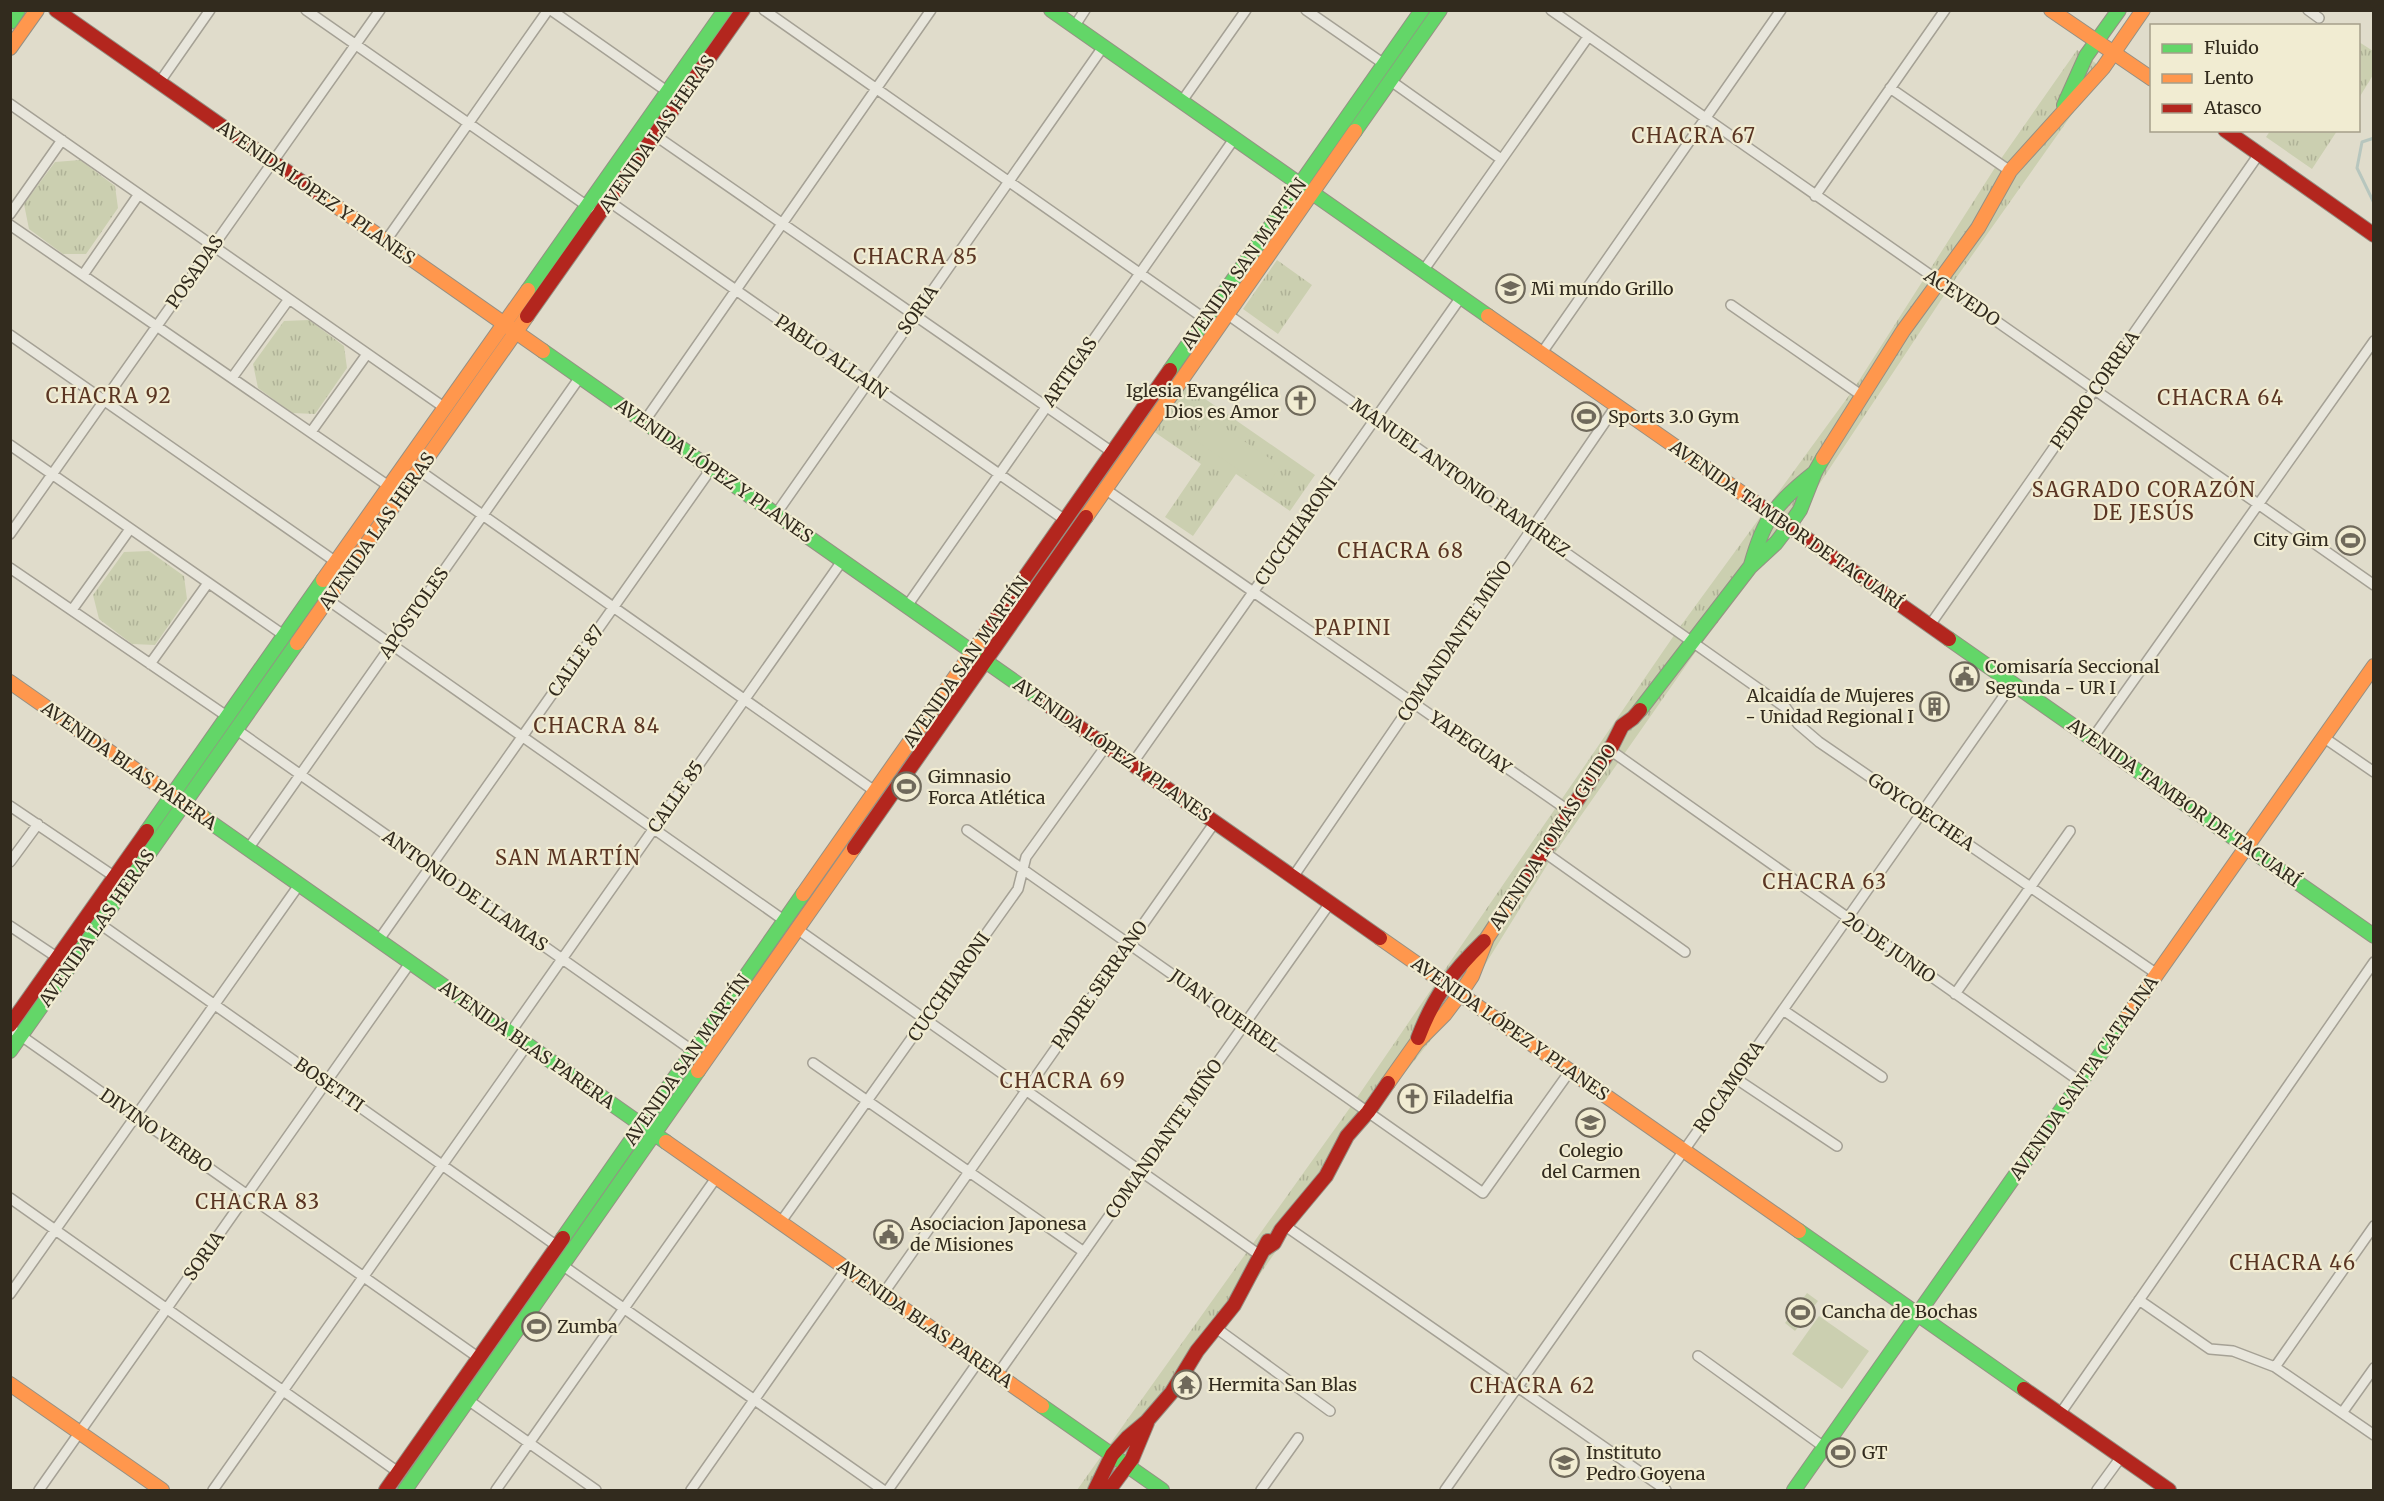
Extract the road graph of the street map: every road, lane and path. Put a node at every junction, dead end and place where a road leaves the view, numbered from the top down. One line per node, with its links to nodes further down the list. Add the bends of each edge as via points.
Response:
1 (18, 10): 26 (main road)
2 (37, 10): 32 (main road)
3 (56, 10): 37 (main road, AVENIDA LÓPEZ Y PLANES)
4 (210, 10): 37 (street)
5 (306, 10): 30 (street)
6 (380, 10): 30 (street, POSADAS)
7 (550, 10): 40 (street); 45 (street)
8 (725, 10): 40 (main road, AVENIDA LAS HERAS)
9 (743, 10): 47 (main road, AVENIDA LAS HERAS)
10 (764, 10): 38 (street)
11 (931, 10): 38 (street)
12 (1051, 10): 27 (main road, AVENIDA TAMBOR DE TACUARÍ)
13 (1085, 10): 27 (street)
14 (1246, 10): 41 (street)
15 (1306, 10): 34 (street)
16 (1422, 10): 34 (main road, AVENIDA SAN MARTÍN)
17 (1440, 10): 36 (main road, AVENIDA SAN MARTÍN)
18 (1551, 10): 28 (street, ACEVEDO)
19 (1781, 10): 44 (street)
20 (1945, 10): 39 (street)
21 (2051, 10): 29 (main road)
22 (2119, 10): 29 (main road, AVENIDA TOMÁS GUIDO)
23 (2143, 10): 33 (main road, AVENIDA TOMÁS GUIDO)
24 (2308, 10): 25 (street)
25 (2319, 18)
26 (10, 22)
27 (1074, 27): 31 (main road, AVENIDA TAMBOR DE TACUARÍ)
28 (1588, 37): 44 (street, ACEVEDO); 51 (street)
29 (2097, 42): 33 (main road); 43 (main road, AVENIDA TOMÁS GUIDO, via 2086,56)
30 (356, 45): 45 (street); 52 (street, POSADAS)
31 (1103, 47): 41 (main road, AVENIDA TAMBOR DE TACUARÍ); 54 (street, SORIA)
32 (10, 48)
33 (2114, 52): 35 (main road); 43 (main road, AVENIDA TOMÁS GUIDO)
34 (1384, 64): 55 (main road, AVENIDA SAN MARTÍN)
35 (2150, 78)
36 (1391, 81): 51 (street); 57 (main road, AVENIDA SAN MARTÍN)
37 (159, 83): 52 (main road, AVENIDA LÓPEZ Y PLANES)
38 (876, 88): 54 (street); 64 (street)
39 (1890, 88): 53 (street); 59 (street)
40 (668, 92): 56 (main road, AVENIDA LAS HERAS)
41 (1182, 101): 48 (main road, AVENIDA TAMBOR DE TACUARÍ)
42 (10, 104): 49 (street)
43 (2058, 118): 53 (main road, AVENIDA TOMÁS GUIDO)
44 (1705, 119): 59 (street, ACEVEDO); 86 (street)
45 (469, 123): 61 (street); 67 (street)
46 (2228, 132): 50 (main road)
47 (656, 136): 60 (main road, AVENIDA LAS HERAS); 64 (street)
48 (1234, 139): 55 (main road, AVENIDA TAMBOR DE TACUARÍ); 70 (street, ARTIGAS)
49 (62, 140): 58 (street); 62 (street)
50 (2259, 154): 66 (main road); 90 (street, PEDRO CORREA)
51 (1502, 159): 69 (street)
52 (272, 162): 67 (main road, AVENIDA LÓPEZ Y PLANES); 68 (street, POSADAS)
53 (2010, 171): 72 (main road, AVENIDA TOMÁS GUIDO, via 1978,228)
54 (1008, 181): 70 (street); 78 (street, SORIA)
55 (1301, 184): 57 (main road, AVENIDA TAMBOR DE TACUARÍ); 79 (main road, AVENIDA SAN MARTÍN)
56 (597, 192): 60 (street, PABLO ALLAIN); 61 (main road, AVENIDA LAS HERAS)
57 (1313, 192): 69 (main road, AVENIDA TAMBOR DE TACUARÍ); 77 (main road, AVENIDA SAN MARTÍN)
58 (139, 194): 68 (street); 71 (street)
59 (1815, 196): 72 (street, ACEVEDO)
60 (609, 201): 63 (main road, AVENIDA LAS HERAS); 73 (street, PABLO ALLAIN)
61 (588, 206): 63 (street); 80 (main road, AVENIDA LAS HERAS)
62 (10, 214)
63 (600, 214): 82 (main road, AVENIDA LAS HERAS)
64 (782, 224): 73 (street); 78 (street)
65 (10, 225): 71 (street)
66 (2373, 235)
67 (385, 242): 80 (main road, AVENIDA LÓPEZ Y PLANES)
68 (213, 246): 75 (street); 81 (street, POSADAS)
69 (1423, 271): 74 (main road, AVENIDA TAMBOR DE TACUARÍ)
70 (1139, 273): 79 (street); 94 (street, ARTIGAS)
71 (83, 275): 81 (street)
72 (1940, 282): 90 (street, ACEVEDO); 91 (main road, AVENIDA TOMÁS GUIDO)
73 (736, 290): 89 (street, PABLO ALLAIN); 97 (street)
74 (1461, 297): 86 (main road, AVENIDA TAMBOR DE TACUARÍ); 96 (street, CUCCHIARONI)
75 (289, 299): 85 (street); 88 (street)
76 (1731, 305): 91 (street)
77 (1227, 314): 96 (street, MANUEL ANTONIO RAMÍREZ); 107 (main road, AVENIDA SAN MARTÍN)
78 (915, 315): 89 (street, SORIA); 94 (street)
79 (1205, 319): 100 (main road, AVENIDA SAN MARTÍN)
80 (505, 324): 82 (main road, AVENIDA LÓPEZ Y PLANES); 95 (main road, AVENIDA LAS HERAS)
81 (157, 326): 88 (street); 92 (street, POSADAS)
82 (517, 333): 87 (main road, AVENIDA LÓPEZ Y PLANES); 102 (main road, AVENIDA LAS HERAS)
83 (10, 334): 92 (street)
84 (2373, 341): 108 (street)
85 (367, 354): 95 (street); 98 (street)
86 (1541, 354): 93 (main road, AVENIDA TAMBOR DE TACUARÍ)
87 (580, 377): 97 (main road, AVENIDA LÓPEZ Y PLANES); 111 (street, APÓSTOLES)
88 (232, 378): 98 (street)
89 (868, 382): 104 (street, PABLO ALLAIN); 109 (street, SORIA)
90 (2095, 389): 108 (street, ACEVEDO); 129 (street, PEDRO CORREA)
91 (1861, 395): 103 (main road, AVENIDA TOMÁS GUIDO)
92 (105, 400): 105 (street, POSADAS); 118 (street)
93 (1616, 406): 110 (main road, AVENIDA TAMBOR DE TACUARÍ); 115 (street, COMANDANTE MIÑO)
94 (1047, 407): 100 (street); 104 (street, ARTIGAS)
95 (445, 408): 106 (main road, AVENIDA LAS HERAS)
96 (1375, 419): 115 (street, MANUEL ANTONIO RAMÍREZ); 124 (street, CUCCHIARONI)
97 (644, 422): 101 (main road, AVENIDA LÓPEZ Y PLANES)
98 (310, 432): 106 (street)
99 (10, 445): 105 (street)
100 (1113, 452): 112 (main road, AVENIDA SAN MARTÍN)
101 (711, 469): 109 (main road, AVENIDA LÓPEZ Y PLANES); 127 (street, CALLE 87)
102 (420, 471): 111 (street); 121 (main road, AVENIDA LAS HERAS)
103 (1815, 472): 110 (main road, AVENIDA TOMÁS GUIDO, via 1782,498); 113 (main road, AVENIDA TOMÁS GUIDO)
104 (999, 474): 112 (street, PABLO ALLAIN); 126 (street, ARTIGAS)
105 (52, 475): 114 (street); 116 (street, POSADAS)
106 (390, 487): 118 (main road, AVENIDA LAS HERAS)
107 (1105, 489): 124 (street, YAPEGUAY); 134 (main road, AVENIDA SAN MARTÍN)
108 (2258, 504): 123 (street, ACEVEDO); 145 (street)
109 (776, 514): 117 (main road, AVENIDA LÓPEZ Y PLANES)
110 (1770, 514): 113 (main road, AVENIDA TAMBOR DE TACUARÍ); 119 (main road, AVENIDA TOMÁS GUIDO, via 1760,531)
111 (483, 516): 127 (street); 132 (street, APÓSTOLES)
112 (1065, 520): 133 (main road, AVENIDA SAN MARTÍN)
113 (1789, 526): 119 (main road, AVENIDA TOMÁS GUIDO); 129 (main road, AVENIDA TAMBOR DE TACUARÍ)
114 (130, 529): 122 (street); 128 (street)
115 (1532, 529): 131 (street, MANUEL ANTONIO RAMÍREZ); 140 (street, COMANDANTE MIÑO)
116 (10, 534)
117 (842, 561): 126 (main road, AVENIDA LÓPEZ Y PLANES); 139 (street, CALLE 85)
118 (337, 562): 121 (street); 130 (main road, AVENIDA LAS HERAS)
119 (1750, 567): 131 (main road, AVENIDA TOMÁS GUIDO)
120 (10, 568): 128 (street)
121 (349, 571): 125 (main road, AVENIDA LAS HERAS)
122 (208, 583): 130 (street); 135 (street)
123 (2373, 585)
124 (1252, 593): 140 (street, YAPEGUAY); 148 (street, CUCCHIARONI)
125 (328, 600): 132 (street); 142 (main road, AVENIDA LAS HERAS)
126 (907, 606): 133 (main road, AVENIDA LÓPEZ Y PLANES)
127 (614, 608): 139 (street); 143 (street, CALLE 87)
128 (72, 610): 135 (street)
129 (1930, 625): 138 (main road, AVENIDA TAMBOR DE TACUARÍ)
130 (285, 636): 141 (main road, AVENIDA LAS HERAS)
131 (1692, 642): 147 (main road, AVENIDA TOMÁS GUIDO, via 1633,718 1622,726); 156 (street, GOYCOECHEA, via 1786,708 1819,742)
132 (392, 645): 143 (street); 150 (street, APÓSTOLES)
133 (973, 652): 134 (main road, AVENIDA LÓPEZ Y PLANES); 151 (main road, AVENIDA SAN MARTÍN)
134 (985, 661): 146 (main road, AVENIDA LÓPEZ Y PLANES); 177 (main road, AVENIDA SAN MARTÍN)
135 (150, 664): 141 (street)
136 (2373, 666): 144 (main road, AVENIDA SANTA CATALINA)
137 (10, 682): 152 (main road, AVENIDA BLAS PARERA)
138 (2013, 683): 145 (main road, AVENIDA TAMBOR DE TACUARÍ); 156 (street, ROCAMORA)
139 (745, 700): 151 (street); 159 (street, CALLE 85)
140 (1412, 703): 155 (street, YAPEGUAY); 169 (street, COMANDANTE MIÑO)
141 (228, 717): 152 (main road, AVENIDA LAS HERAS)
142 (237, 730): 150 (street, ANTONIO DE LLAMAS); 153 (main road, AVENIDA LAS HERAS)
143 (522, 736): 159 (street); 166 (street, CALLE 87)
144 (2324, 737): 149 (street); 162 (main road, AVENIDA SANTA CATALINA)
145 (2092, 739): 162 (main road, AVENIDA TAMBOR DE TACUARÍ)
146 (1106, 746): 148 (main road, AVENIDA LÓPEZ Y PLANES); 167 (street, CUCCHIARONI, via 1026,858)
147 (1610, 750): 155 (main road, AVENIDA TOMÁS GUIDO); 173 (street, 20 DE JUNIO)
148 (1132, 764): 157 (main road, AVENIDA LÓPEZ Y PLANES)
149 (2373, 772)
150 (299, 775): 163 (street, APÓSTOLES); 166 (street, ANTONIO DE LLAMAS)
151 (876, 792): 174 (main road, AVENIDA SAN MARTÍN)
152 (172, 796): 153 (main road, AVENIDA BLAS PARERA); 168 (main road, AVENIDA LAS HERAS)
153 (184, 804): 163 (main road, AVENIDA BLAS PARERA); 175 (main road, AVENIDA LAS HERAS)
154 (10, 806): 158 (street)
155 (1569, 811): 164 (main road, AVENIDA TOMÁS GUIDO)
156 (1922, 812): 171 (street, GOYCOECHEA); 173 (street, ROCAMORA)
157 (1215, 822): 169 (main road, AVENIDA LÓPEZ Y PLANES); 181 (street, PADRE SERRANO)
158 (38, 824): 165 (street); 168 (street)
159 (654, 829): 174 (street); 184 (street, CALLE 85)
160 (967, 830): 167 (street, JUAN QUEIREL)
161 (2070, 831): 171 (street)
162 (2247, 847): 178 (main road, AVENIDA TAMBOR DE TACUARÍ); 187 (main road, AVENIDA SANTA CATALINA)
163 (248, 849): 170 (main road, AVENIDA BLAS PARERA)
164 (1544, 852): 179 (main road, AVENIDA TOMÁS GUIDO); 182 (street)
165 (10, 862)
166 (430, 867): 180 (street, CALLE 87); 184 (street, ANTONIO DE LLAMAS)
167 (1023, 870): 181 (street, JUAN QUEIREL); 193 (street, CUCCHIARONI, via 1018,889)
168 (115, 877): 183 (main road, AVENIDA LAS HERAS)
169 (1293, 877): 172 (main road, AVENIDA LÓPEZ Y PLANES)
170 (299, 885): 180 (main road, AVENIDA BLAS PARERA); 191 (street)
171 (2031, 886): 187 (street, GOYCOECHEA); 190 (street)
172 (1330, 903): 188 (main road, AVENIDA LÓPEZ Y PLANES); 194 (street, COMANDANTE MIÑO)
173 (1847, 918): 190 (street, 20 DE JUNIO); 192 (street, ROCAMORA)
174 (785, 921): 200 (main road, AVENIDA SAN MARTÍN)
175 (100, 924): 191 (street, BOSETTI); 195 (main road, AVENIDA LAS HERAS)
176 (10, 926): 183 (street)
177 (797, 929): 193 (street); 212 (main road, AVENIDA SAN MARTÍN)
178 (2373, 936)
179 (1487, 938): 188 (main road, AVENIDA TOMÁS GUIDO); 189 (main road, AVENIDA TOMÁS GUIDO)
180 (378, 941): 186 (main road, AVENIDA BLAS PARERA)
181 (1129, 944): 194 (street, JUAN QUEIREL); 207 (street, PADRE SERRANO)
182 (1685, 952)
183 (58, 958): 195 (main road, AVENIDA LAS HERAS)
184 (562, 959): 196 (street, CALLE 85); 200 (street, ANTONIO DE LLAMAS)
185 (2373, 962): 233 (street)
186 (410, 963): 196 (main road, AVENIDA BLAS PARERA); 206 (street, SORIA)
187 (2157, 974): 205 (main road, AVENIDA SANTA CATALINA)
188 (1444, 983): 189 (main road, AVENIDA LÓPEZ Y PLANES); 197 (main road, AVENIDA TOMÁS GUIDO, via 1430,1004)
189 (1460, 994): 197 (main road, AVENIDA TOMÁS GUIDO); 202 (main road, AVENIDA LÓPEZ Y PLANES)
190 (1955, 994): 205 (street, 20 DE JUNIO)
191 (214, 1005): 206 (street, BOSETTI); 210 (street)
192 (1783, 1010): 203 (street); 204 (street, ROCAMORA)
193 (925, 1020): 207 (street); 208 (street, CUCCHIARONI)
194 (1244, 1025): 209 (street, JUAN QUEIREL); 217 (street, COMANDANTE MIÑO)
195 (14, 1030): 199 (main road, AVENIDA LAS HERAS); 210 (street, DIVINO VERBO)
196 (510, 1033): 198 (main road, AVENIDA BLAS PARERA)
197 (1417, 1042): 209 (main road, AVENIDA TOMÁS GUIDO)
198 (527, 1045): 211 (main road, AVENIDA BLAS PARERA); 215 (street)
199 (10, 1051)
200 (693, 1051): 211 (main road, AVENIDA SAN MARTÍN)
201 (813, 1063): 208 (street)
202 (1570, 1071): 209 (street, JUAN QUEIREL, via 1483,1193); 214 (main road, AVENIDA LÓPEZ Y PLANES)
203 (1882, 1077)
204 (1735, 1078): 213 (street); 214 (street, ROCAMORA)
205 (2081, 1082): 236 (main road, AVENIDA SANTA CATALINA)
206 (326, 1083): 215 (street, BOSETTI); 219 (street, SORIA)
207 (1026, 1091): 216 (street, PADRE SERRANO); 217 (street)
208 (868, 1101): 216 (street); 221 (street, CUCCHIARONI)
209 (1368, 1112): 223 (main road, AVENIDA TOMÁS GUIDO, via 1347,1136 1326,1176)
210 (136, 1116): 219 (street, DIVINO VERBO); 224 (street)
211 (642, 1125): 212 (main road, AVENIDA BLAS PARERA); 225 (main road, AVENIDA SAN MARTÍN)
212 (654, 1134): 218 (main road, AVENIDA BLAS PARERA); 228 (main road, AVENIDA SAN MARTÍN)
213 (1837, 1146)
214 (1684, 1151): 236 (main road, AVENIDA LÓPEZ Y PLANES); 245 (street, ROCAMORA)
215 (442, 1165): 225 (street, BOSETTI); 230 (street)
216 (969, 1172): 226 (street); 232 (street, PADRE SERRANO)
217 (1141, 1172): 226 (street, COMANDANTE MIÑO); 227 (street)
218 (716, 1178): 221 (main road, AVENIDA BLAS PARERA); 234 (street)
219 (248, 1195): 230 (street, DIVINO VERBO); 235 (street, SORIA)
220 (10, 1198): 224 (street)
221 (780, 1222): 229 (main road, AVENIDA BLAS PARERA)
222 (2373, 1226): 241 (street)
223 (1282, 1227): 227 (main road, AVENIDA TOMÁS GUIDO, via 1268,1239); 245 (street)
224 (55, 1230): 231 (street); 235 (street)
225 (557, 1246): 239 (main road, AVENIDA SAN MARTÍN)
226 (1084, 1252): 243 (street, COMANDANTE MIÑO)
227 (1263, 1253): 237 (main road, AVENIDA TOMÁS GUIDO, via 1234,1305)
228 (562, 1265): 234 (street); 247 (main road, AVENIDA SAN MARTÍN)
229 (846, 1269): 232 (main road, AVENIDA BLAS PARERA); 248 (street)
230 (364, 1277): 239 (street, DIVINO VERBO); 246 (street)
231 (10, 1294)
232 (882, 1294): 240 (main road, AVENIDA BLAS PARERA)
233 (2139, 1300): 241 (street, via 2210,1349 2234,1351); 251 (street)
234 (624, 1308): 248 (street); 256 (street)
235 (167, 1309): 246 (street); 253 (street, SORIA)
236 (1918, 1315): 251 (main road, AVENIDA LÓPEZ Y PLANES); 257 (main road, AVENIDA SANTA CATALINA)
237 (1216, 1328): 249 (street); 252 (main road, AVENIDA TOMÁS GUIDO)
238 (1698, 1356): 257 (street)
239 (479, 1358): 261 (main road, AVENIDA SAN MARTÍN)
240 (978, 1362): 243 (main road, AVENIDA BLAS PARERA); 271 (street)
241 (2275, 1367): 250 (street)
242 (2373, 1368): 250 (street)
243 (998, 1375): 258 (main road, AVENIDA BLAS PARERA)
244 (10, 1384): 253 (main road)
245 (1518, 1387): 276 (street, ROCAMORA); 277 (street)
246 (283, 1391): 261 (street); 264 (street)
247 (468, 1400): 256 (street); 266 (main road, AVENIDA SAN MARTÍN)
248 (754, 1401): 269 (street); 270 (street)
249 (1330, 1411)
250 (2342, 1413): 254 (street)
251 (2060, 1414): 259 (main road, AVENIDA LÓPEZ Y PLANES)
252 (1147, 1421): 258 (main road, AVENIDA TOMÁS GUIDO); 260 (main road, AVENIDA TOMÁS GUIDO)
253 (80, 1433): 262 (street, SORIA); 263 (main road)
254 (2373, 1435)
255 (1298, 1438): 275 (street)
256 (530, 1443): 267 (street); 268 (street)
257 (1824, 1448): 278 (main road, AVENIDA SANTA CATALINA)
258 (1112, 1455): 260 (main road, AVENIDA BLAS PARERA); 272 (main road, AVENIDA TOMÁS GUIDO)
259 (2121, 1457): 279 (street); 280 (main road, AVENIDA LÓPEZ Y PLANES)
260 (1128, 1467): 273 (main road, AVENIDA TOMÁS GUIDO); 274 (main road, AVENIDA BLAS PARERA)
261 (399, 1472): 265 (main road, AVENIDA SAN MARTÍN)
262 (39, 1491)
263 (162, 1491)
264 (213, 1491)
265 (386, 1491)
266 (405, 1491)
267 (496, 1491)
268 (596, 1491)
269 (691, 1491)
270 (883, 1491)
271 (888, 1491)
272 (1095, 1491)
273 (1109, 1491)
274 (1162, 1491)
275 (1262, 1491)
276 (1445, 1491)
277 (1666, 1491)
278 (1794, 1491)
279 (2097, 1491)
280 (2169, 1491)

